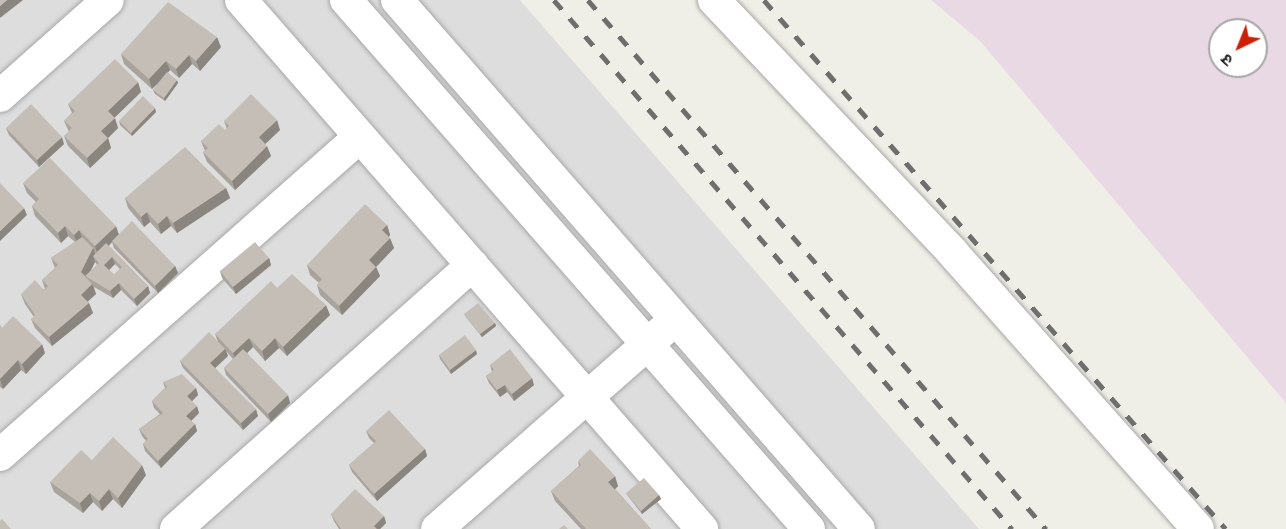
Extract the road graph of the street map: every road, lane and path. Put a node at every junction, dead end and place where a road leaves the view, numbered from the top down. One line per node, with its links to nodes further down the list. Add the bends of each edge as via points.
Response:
1 (108, 0): 6 (street)
2 (241, 0): 7 (street)
3 (346, 0): 10 (street)
4 (397, 0): 9 (street)
5 (714, 0): 18 (street, via 953,252)
6 (0, 96)
7 (360, 137): 8 (street); 12 (street)
8 (472, 265): 11 (street); 13 (street)
9 (676, 319): 10 (street); 17 (street)
10 (647, 344): 11 (street); 16 (street)
11 (587, 397): 14 (street); 15 (street)
12 (0, 455)
13 (176, 529)
14 (437, 529)
15 (702, 529)
16 (809, 529)
17 (860, 529)
18 (1198, 529)

